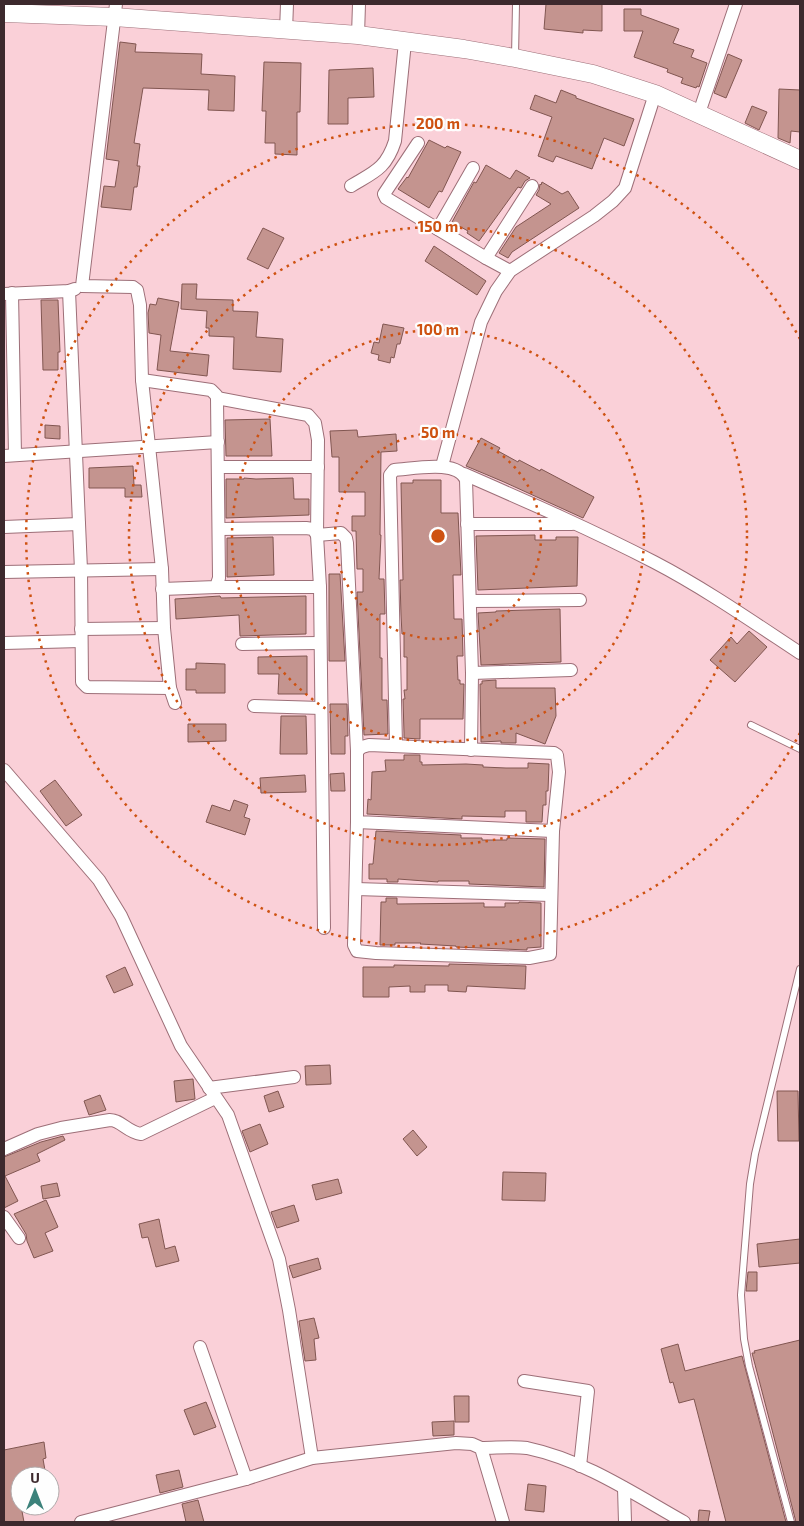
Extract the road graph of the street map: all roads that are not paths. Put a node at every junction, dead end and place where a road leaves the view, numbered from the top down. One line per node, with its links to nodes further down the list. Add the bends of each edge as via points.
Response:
1 (286, 4): 7 (street)
2 (359, 4): 8 (street)
3 (516, 4): 10 (lane)
4 (736, 4): 12 (street)
5 (115, 10): 6 (street); 7 (street); 21 (street)
6 (4, 13)
7 (286, 31): 8 (street)
8 (358, 35): 9 (street)
9 (405, 42): 10 (street); 16 (street, via 395,141 391,152 383,166)
10 (515, 58): 11 (street, via 593,74)
11 (655, 94): 12 (street); 20 (street, via 621,194 594,216)
12 (699, 114): 14 (street)
13 (418, 143): 18 (street, via 384,194)
14 (800, 160)
15 (472, 168): 18 (street)
16 (351, 186)
17 (532, 186): 19 (street)
18 (438, 229): 19 (street)
19 (486, 258): 20 (street)
20 (510, 271): 30 (street, via 481,322)
21 (82, 286): 22 (street); 24 (street, via 133,286 137,290)
22 (69, 291): 23 (street); 28 (street)
23 (8, 294): 29 (street)
24 (142, 380): 25 (street, via 211,390); 27 (street)
25 (217, 398): 26 (street); 32 (street, via 308,415 317,431)
26 (218, 442): 27 (street); 31 (street)
27 (150, 446): 28 (street); 40 (street)
28 (77, 451): 29 (street); 34 (street)
29 (10, 456)
30 (442, 466): 33 (street); 61 (street, via 394,470 390,475)
31 (219, 467): 32 (street); 38 (street)
32 (318, 467): 39 (street)
33 (464, 474): 35 (street); 36 (street)
34 (79, 524): 37 (street); 41 (street)
35 (467, 524): 36 (street); 47 (street)
36 (576, 524): 53 (street, via 656,563)
37 (4, 527)
38 (220, 529): 39 (street, via 306,528 313,529); 43 (street, via 220,568)
39 (317, 536): 44 (street); 64 (street, via 341,533 347,543)
40 (162, 569): 41 (street); 45 (street)
41 (81, 570): 42 (street); 49 (street)
42 (4, 572)
43 (216, 587): 44 (street); 45 (street)
44 (320, 587): 51 (street)
45 (162, 589): 48 (street)
46 (580, 600): 47 (street)
47 (470, 601): 55 (street)
48 (164, 628): 49 (street); 56 (street)
49 (81, 635): 50 (street); 56 (street, via 82,682 87,687)
50 (4, 643)
51 (320, 643): 52 (street); 59 (street)
52 (242, 644)
53 (800, 653)
54 (571, 670): 55 (street)
55 (472, 673): 63 (street)
56 (170, 688): 57 (street)
57 (175, 703)
58 (254, 706): 59 (street)
59 (321, 708): 70 (street)
60 (751, 725): 62 (lane)
61 (396, 745): 63 (street); 64 (street, via 369,745)
62 (800, 749)
63 (471, 750): 67 (street, via 557,755 559,772)
64 (357, 751): 66 (street)
65 (4, 770): 73 (street, via 98,880 121,916 182,1046)
66 (357, 822): 67 (street); 68 (street)
67 (553, 831): 69 (street)
68 (356, 889): 69 (street); 69 (street, via 356,951 508,958 550,954)
69 (551, 895)
70 (324, 928)
71 (800, 969): 88 (lane, via 755,1154 741,1295 749,1366)
72 (294, 1077): 73 (street)
73 (212, 1093): 74 (street, via 141,1134 110,1120 38,1134); 80 (street, via 228,1116 274,1240 291,1320)
74 (4, 1148)
75 (4, 1217): 76 (street)
76 (19, 1238)
77 (200, 1347): 82 (street)
78 (524, 1382): 81 (street, via 588,1390)
79 (481, 1448): 80 (street, via 456,1443); 81 (street, via 526,1448); 85 (street)
80 (312, 1458): 82 (street)
81 (580, 1466): 83 (street)
82 (246, 1479): 84 (street)
83 (624, 1488): 86 (street); 87 (street)
84 (81, 1522)
85 (502, 1522)
86 (625, 1522)
87 (684, 1522)
88 (791, 1522)

